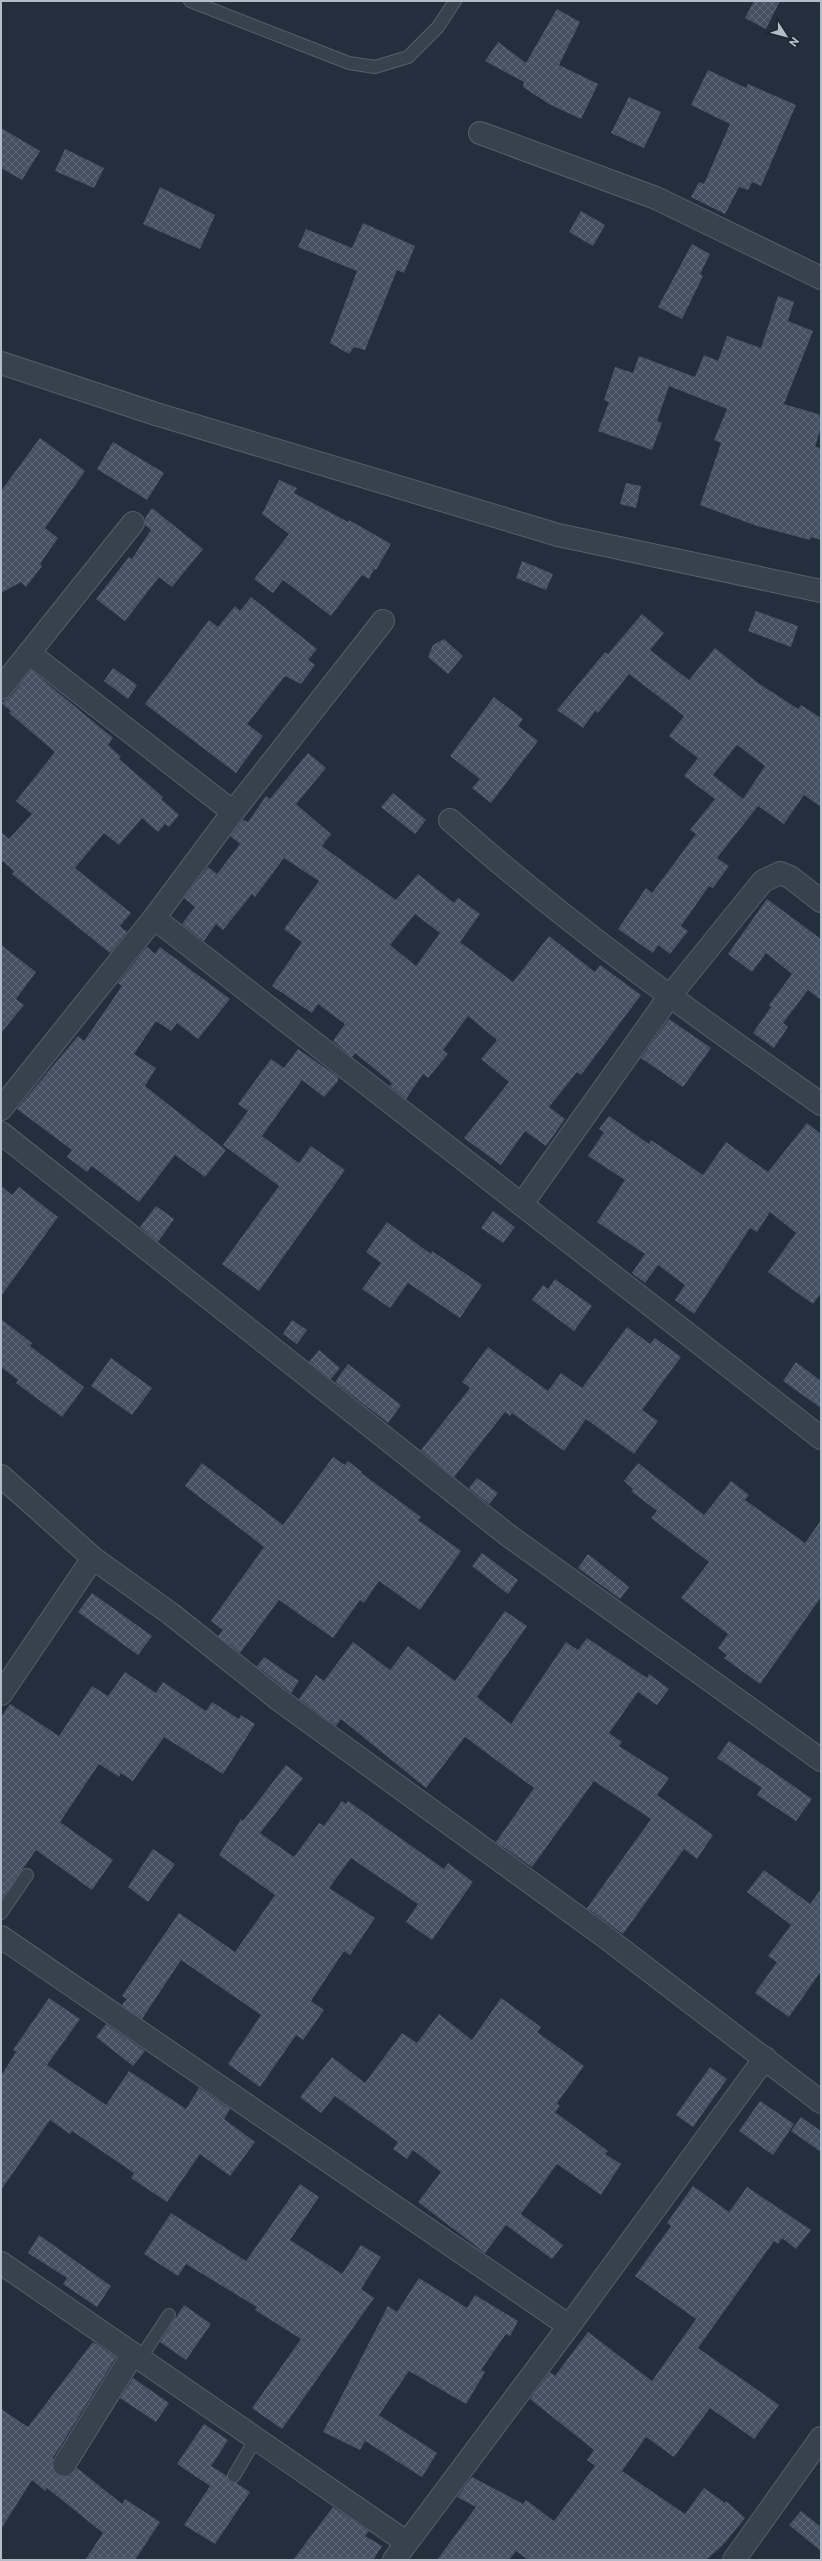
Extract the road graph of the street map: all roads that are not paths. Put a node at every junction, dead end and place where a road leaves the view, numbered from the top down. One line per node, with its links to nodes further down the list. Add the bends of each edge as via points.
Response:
1 (190, 1): 2 (lane, via 349,63 375,67 408,57 438,27)
2 (455, 1)
3 (480, 133): 4 (street, via 656,198)
4 (821, 278)
5 (1, 363): 7 (street, via 156,414 558,535)
6 (133, 524): 9 (street)
7 (821, 591)
8 (383, 621): 11 (street)
9 (29, 653): 10 (street); 11 (street)
10 (1, 688)
11 (233, 812): 14 (street)
12 (450, 820): 15 (street, via 516,879)
13 (821, 901): 15 (street, via 790,877 780,873 768,878)
14 (154, 918): 17 (street); 19 (street)
15 (669, 997): 16 (street); 19 (street)
16 (821, 1104)
17 (1, 1109)
18 (1, 1133): 24 (street, via 509,1536)
19 (522, 1204): 20 (street)
20 (821, 1438)
21 (1, 1476): 22 (street)
22 (93, 1558): 23 (street); 28 (street, via 171,1614 278,1699 604,1936)
23 (1, 1694)
24 (821, 1760)
25 (27, 1875): 26 (lane)
26 (1, 1913)
27 (1, 1937): 32 (street)
28 (765, 2058): 29 (street); 32 (street)
29 (821, 2102)
30 (1, 2263): 33 (street)
31 (169, 2315): 33 (lane)
32 (569, 2326): 38 (street)
33 (137, 2356): 34 (street); 36 (street)
34 (256, 2438): 37 (lane); 38 (street)
35 (821, 2438): 39 (street)
36 (64, 2466)
37 (234, 2476)
38 (400, 2551)
39 (734, 2560)

